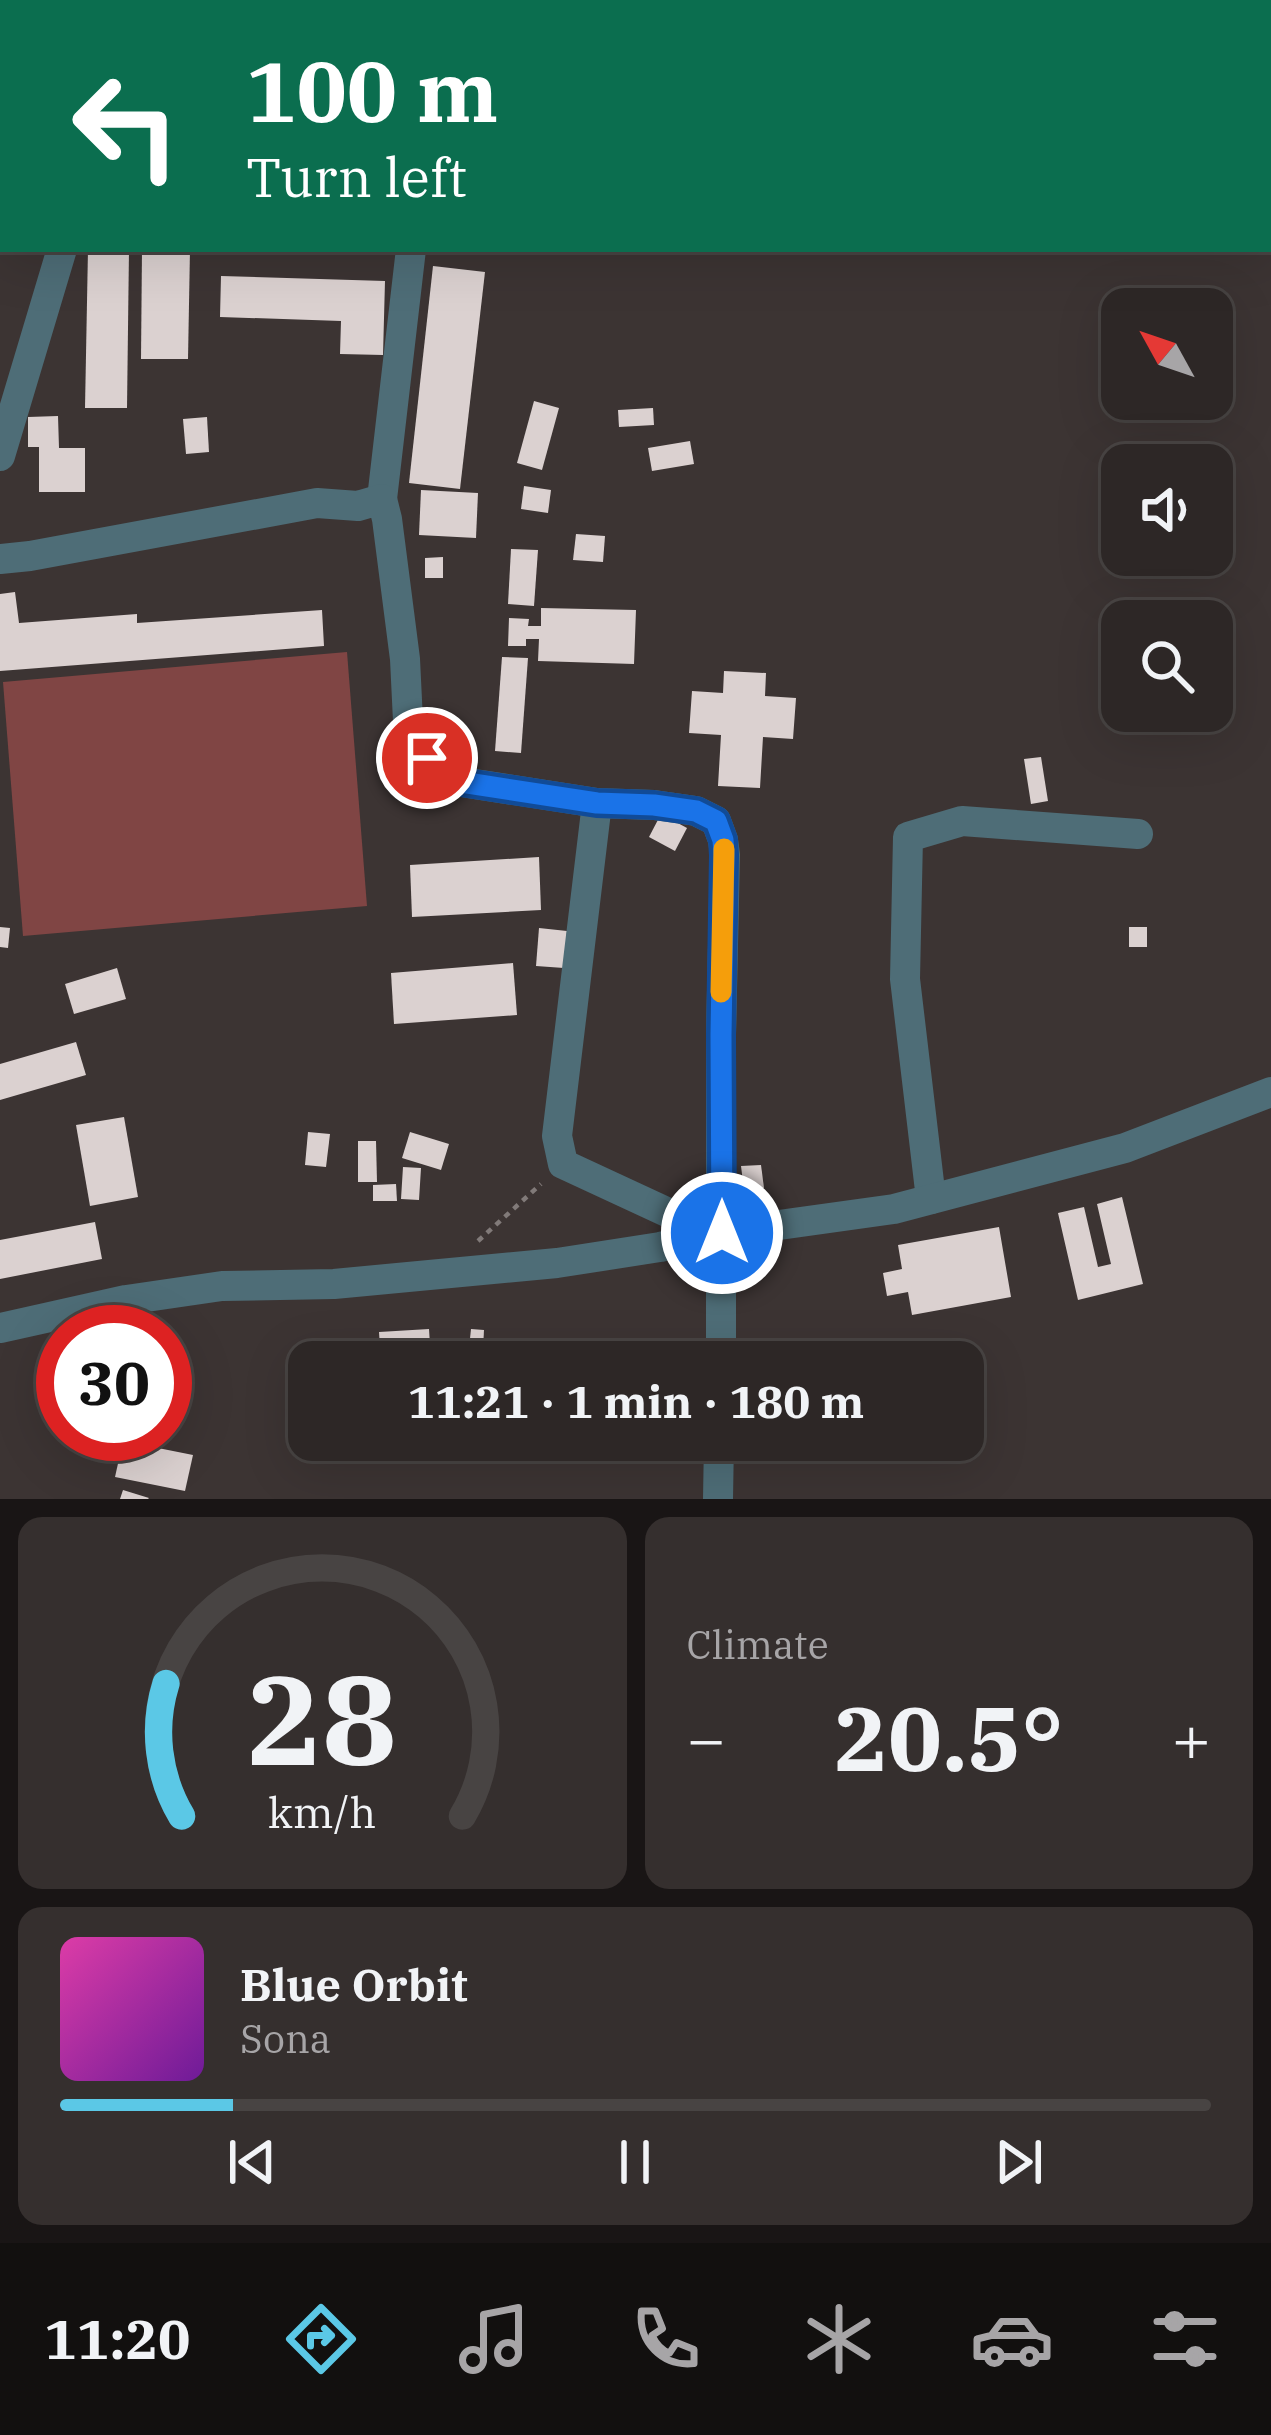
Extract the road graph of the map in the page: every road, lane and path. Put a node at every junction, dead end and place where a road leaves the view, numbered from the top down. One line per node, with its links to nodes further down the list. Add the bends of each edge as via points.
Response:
1 (61, 252): 3 (street)
2 (411, 252): 4 (street)
3 (0, 456)
4 (382, 499): 5 (street, via 317,503); 6 (street, via 408,721 427,758 448,780)
5 (0, 559)
6 (597, 803): 9 (street, via 557,1136); 11 (street, via 696,811 716,821 723,840)
7 (1138, 834): 10 (street, via 962,821 908,837 904,979)
8 (1271, 1092): 10 (street, via 1125,1148)
9 (563, 1164): 11 (street); 12 (path)
10 (931, 1199): 11 (street)
11 (707, 1236): 12 (street); 14 (street)
12 (441, 1275): 13 (street, via 222,1286)
13 (0, 1328)
14 (719, 1341)
15 (719, 1461): 16 (street)
16 (718, 1499)

